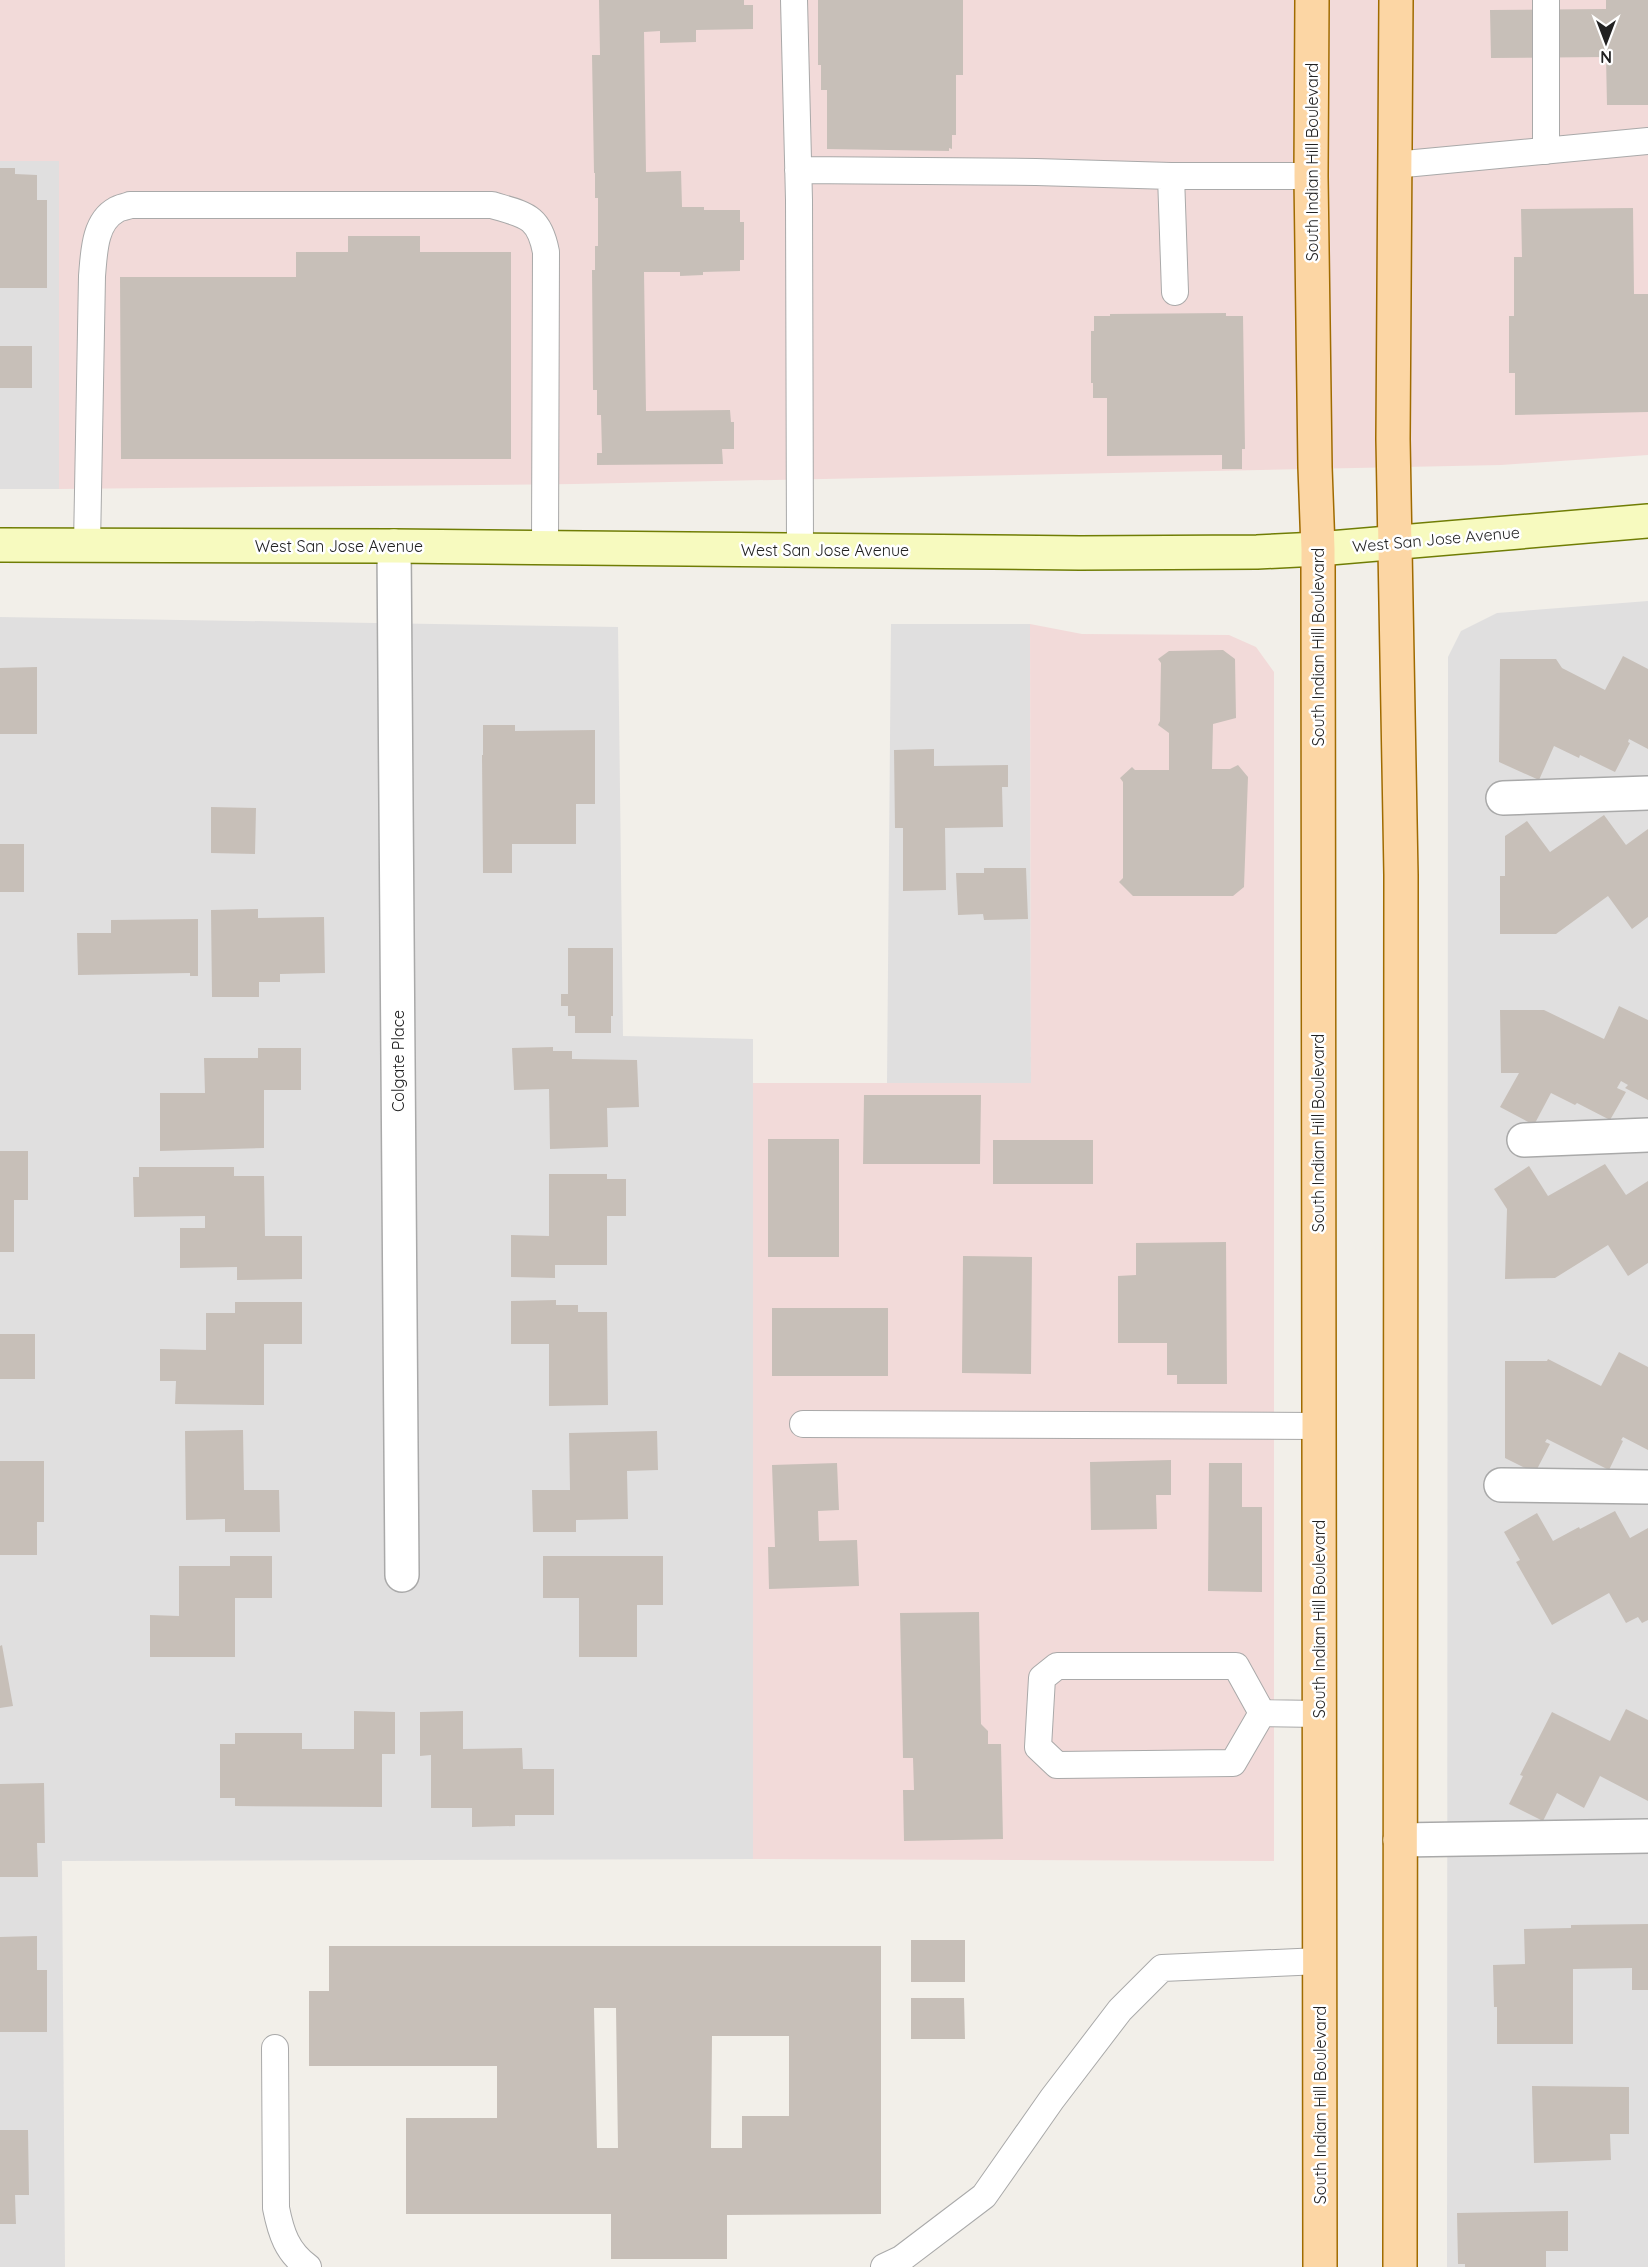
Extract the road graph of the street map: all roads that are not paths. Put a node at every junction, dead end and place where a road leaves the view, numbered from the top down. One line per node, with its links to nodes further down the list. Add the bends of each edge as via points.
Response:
1 (794, 0): 8 (lane)
2 (1312, 0): 10 (main road, South Indian Hill Boulevard)
3 (1396, 0): 7 (main road)
4 (1546, 0): 6 (lane)
5 (1648, 141): 6 (lane)
6 (1546, 151): 7 (lane)
7 (1394, 165): 13 (main road)
8 (798, 170): 9 (lane); 19 (lane)
9 (1171, 176): 10 (lane); 11 (lane)
10 (1311, 176): 18 (main road, South Indian Hill Boulevard)
11 (1175, 292)
12 (1648, 521): 13 (street, West San Jose Avenue)
13 (1394, 542): 18 (street, West San Jose Avenue); 32 (main road, via 1401,875)
14 (0, 545): 15 (street, West San Jose Avenue)
15 (87, 546): 16 (street, West San Jose Avenue); 17 (lane, via 92,276 95,240 115,210 130,206 492,206 529,218 542,233 546,252)
16 (394, 546): 17 (street, West San Jose Avenue); 28 (street, Colgate Place)
17 (545, 548): 19 (street, West San Jose Avenue)
18 (1318, 549): 19 (street, West San Jose Avenue, via 1080,553); 25 (main road, South Indian Hill Boulevard)
19 (800, 550)
20 (1648, 793): 21 (street)
21 (1503, 798)
22 (1648, 1135): 23 (street)
23 (1524, 1140)
24 (803, 1424): 25 (lane)
25 (1319, 1425): 30 (main road, South Indian Hill Boulevard)
26 (1501, 1485): 27 (street)
27 (1648, 1486)
28 (402, 1575)
29 (1262, 1713): 29 (lane, via 1236,1666 1057,1666 1042,1678 1038,1747 1057,1765 1233,1763); 30 (lane)
30 (1319, 1714): 33 (main road, South Indian Hill Boulevard)
31 (1648, 1836): 32 (street)
32 (1400, 1840): 38 (main road)
33 (1320, 1960): 36 (lane, via 1162,1968 1120,2010 984,2196 901,2259); 37 (main road, South Indian Hill Boulevard)
34 (275, 2048): 35 (lane, via 276,2208 280,2232 290,2251)
35 (308, 2267)
36 (884, 2267)
37 (1320, 2267)
38 (1400, 2267)

